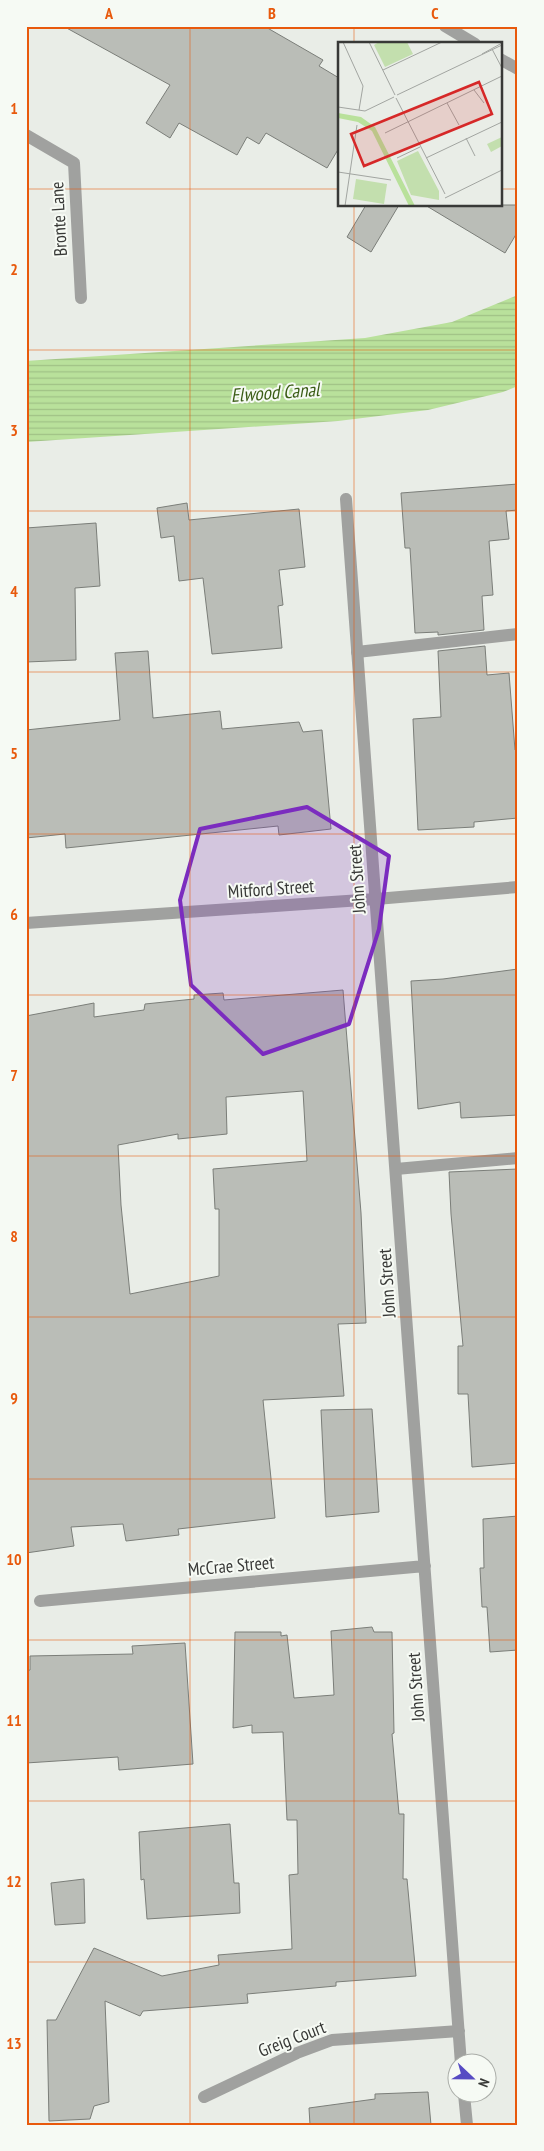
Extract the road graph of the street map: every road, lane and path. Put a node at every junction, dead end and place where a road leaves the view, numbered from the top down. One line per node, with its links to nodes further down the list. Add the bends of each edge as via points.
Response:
1 (445, 26): 2 (street)
2 (472, 42)
3 (502, 60): 4 (street)
4 (518, 69)
5 (26, 135): 6 (street, Bronte Lane, via 74,163)
6 (81, 298)
7 (346, 499): 9 (street, John Street)
8 (518, 634): 9 (street)
9 (358, 652): 11 (street, John Street)
10 (518, 887): 11 (street, Mitford Street)
11 (376, 899): 12 (street, Mitford Street); 14 (street, John Street)
12 (26, 923)
13 (518, 1158): 14 (street)
14 (396, 1169): 15 (street, John Street)
15 (425, 1566): 16 (street, McCrae Street); 17 (street, John Street)
16 (40, 1601)
17 (459, 2031): 18 (street, John Street); 19 (street, Greig Court, via 332,2040)
18 (461, 2054)
19 (204, 2097)
20 (465, 2104): 21 (street)
21 (467, 2125)

